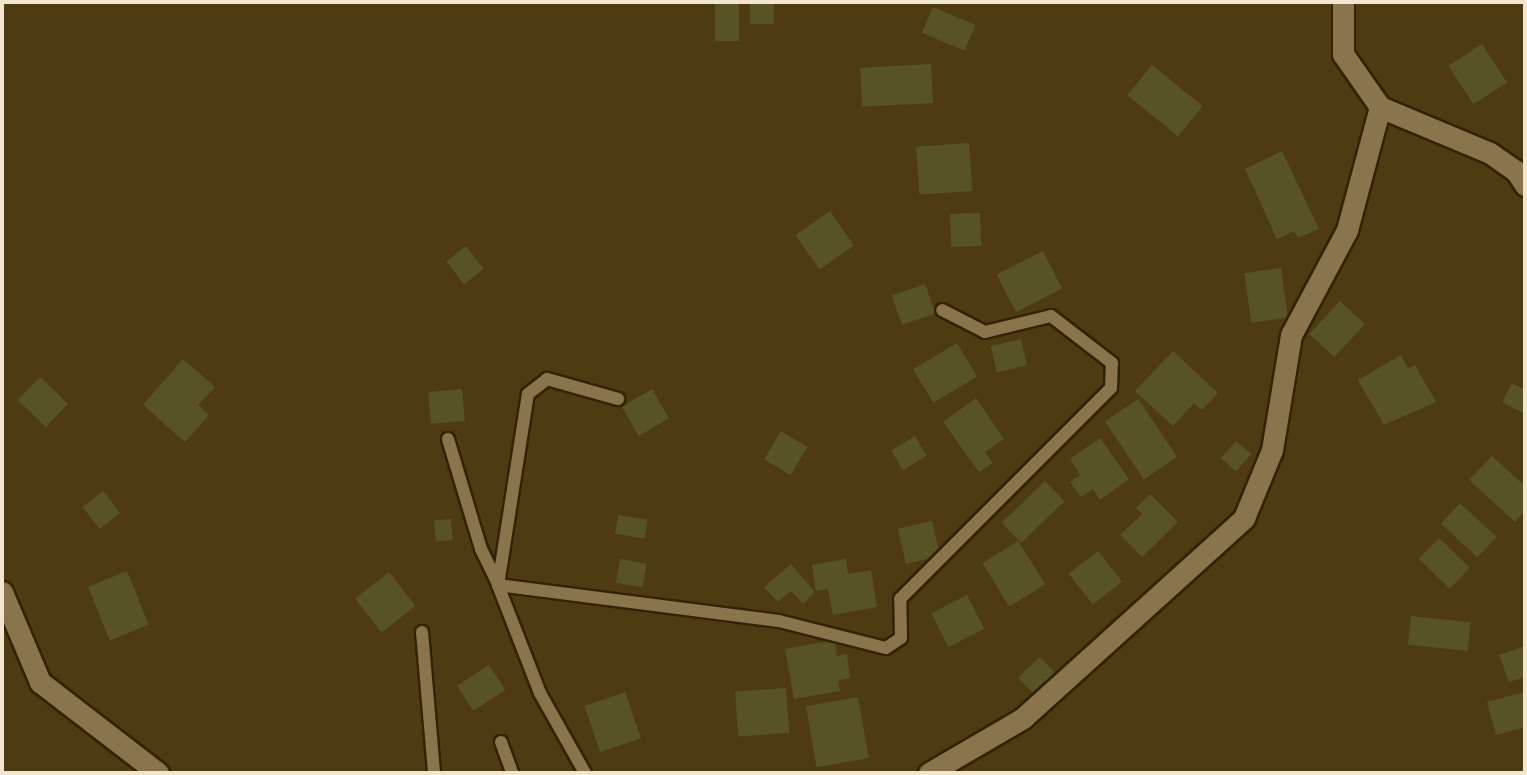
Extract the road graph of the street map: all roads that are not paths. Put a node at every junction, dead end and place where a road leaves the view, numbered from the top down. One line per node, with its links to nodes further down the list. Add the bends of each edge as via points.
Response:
1 (1343, 2): 2 (street, via 1343,54)
2 (1380, 107): 3 (street, via 1490,153 1516,171); 15 (street, via 1347,230 1291,335 1272,450 1244,518 1023,718)
3 (1525, 185)
4 (942, 310): 7 (lane, via 985,332 1051,316 1112,363 1111,388 900,599 901,638 886,648 779,621)
5 (618, 399): 7 (lane, via 547,379 528,394)
6 (448, 439): 7 (lane, via 481,549)
7 (498, 585): 14 (lane, via 540,693)
8 (2, 592): 11 (street, via 40,682)
9 (422, 632): 12 (lane)
10 (501, 742): 13 (lane)
11 (158, 773)
12 (434, 773)
13 (512, 773)
14 (584, 773)
15 (929, 773)

